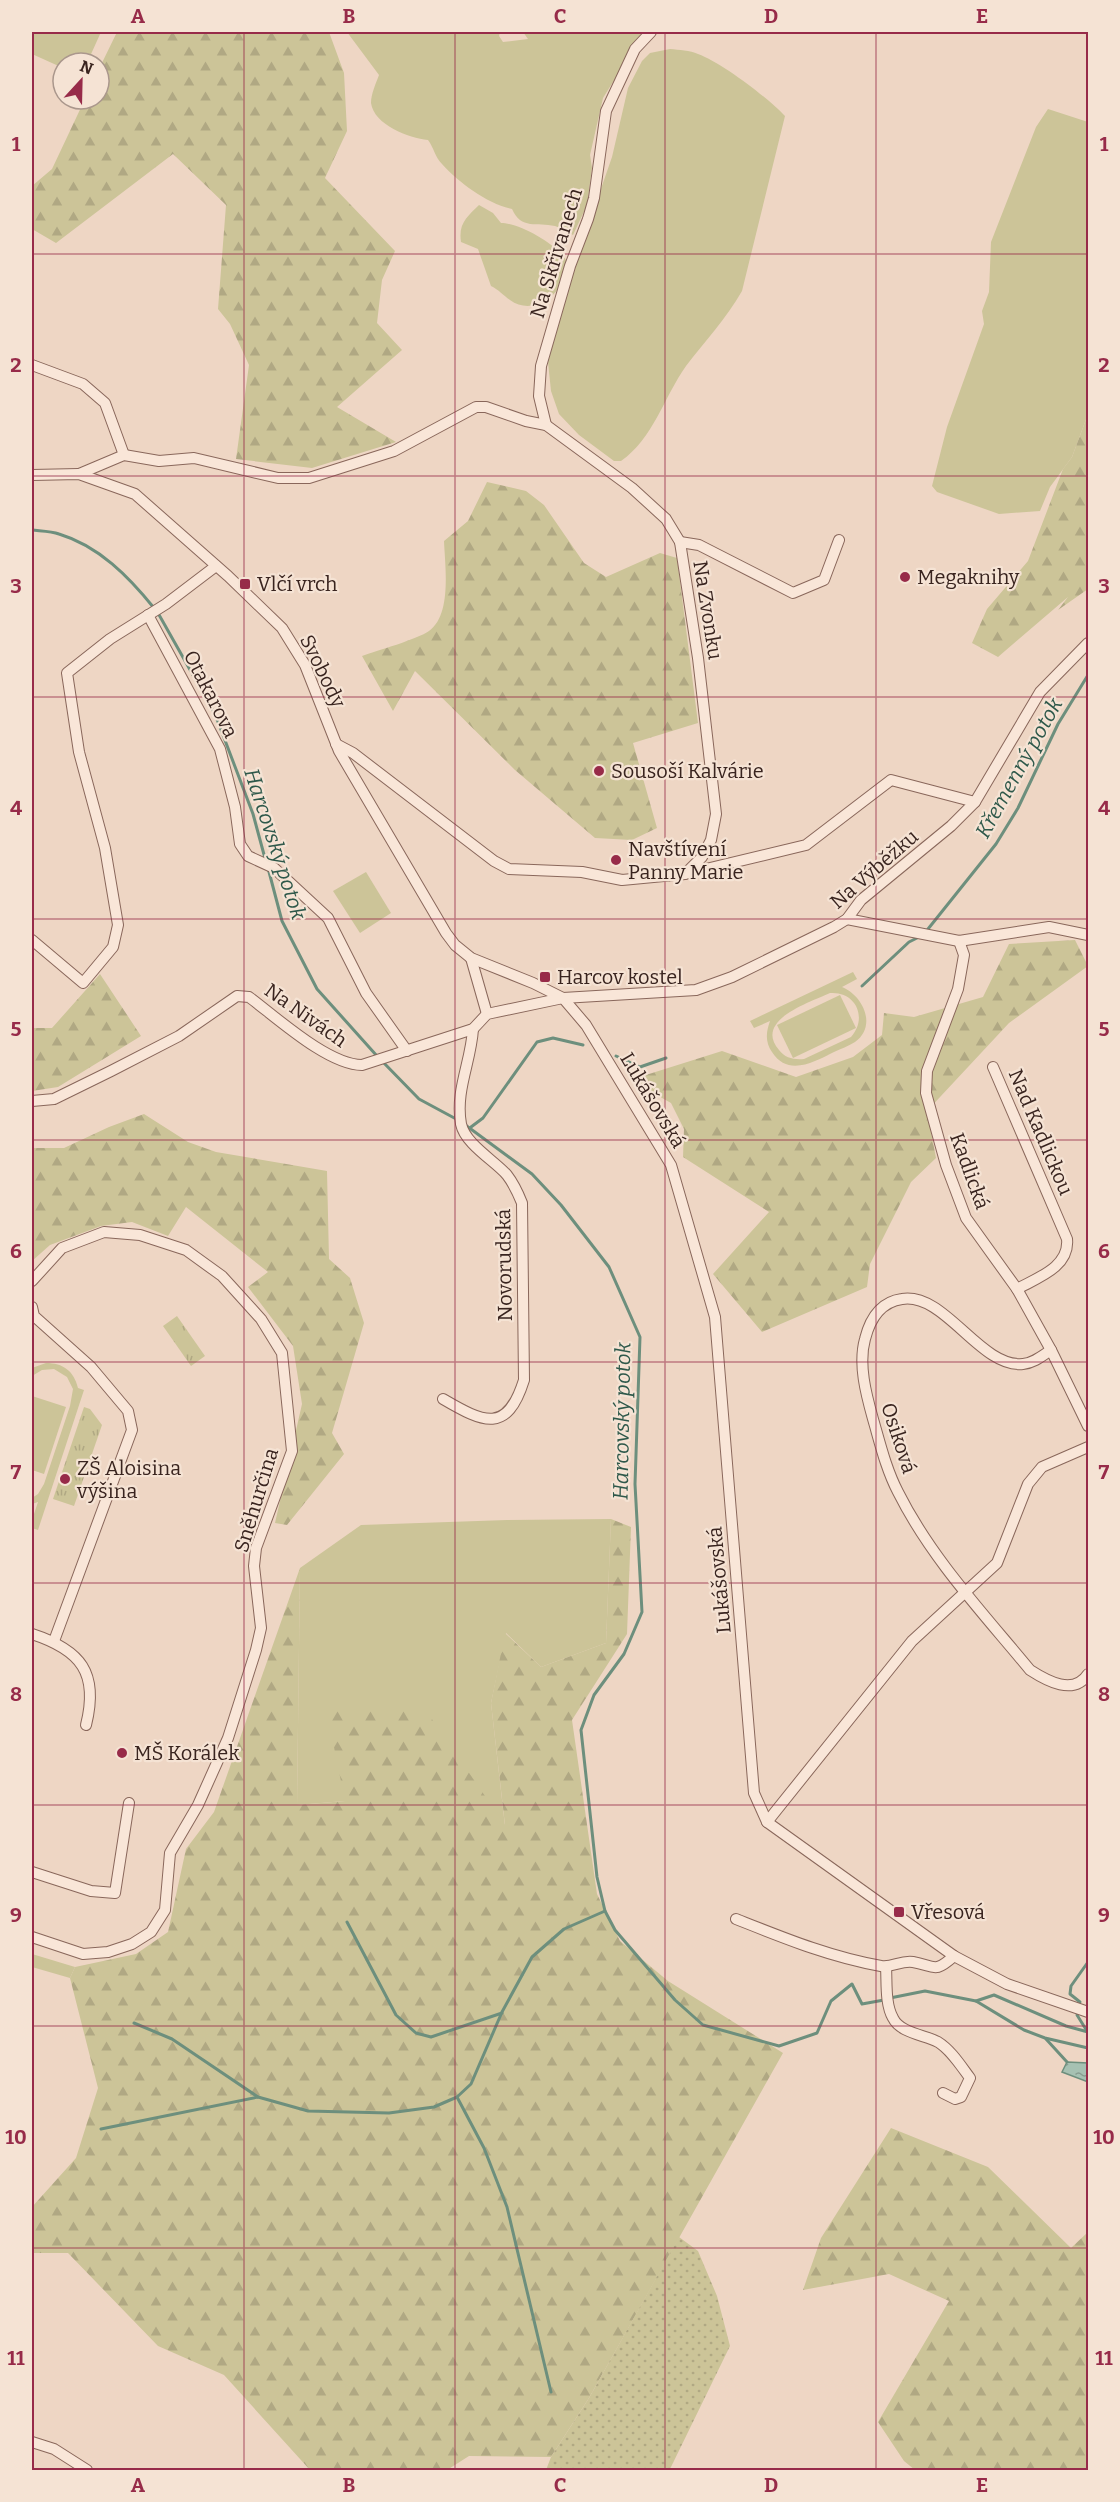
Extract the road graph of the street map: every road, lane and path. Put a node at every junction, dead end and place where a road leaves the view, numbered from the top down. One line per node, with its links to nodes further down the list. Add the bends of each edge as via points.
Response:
1 (651, 32): 3 (street, Na Skřivanech, via 635,49 606,111 591,209 541,366 540,396)
2 (32, 365): 4 (street, via 83,384 105,403)
3 (546, 425): 4 (street, via 476,407 394,451 309,478 279,478 194,458 159,461); 8 (street, via 632,488 666,519)
4 (124, 455): 5 (street)
5 (79, 474): 6 (street, Svobody); 9 (street, Svobody, via 135,494)
6 (32, 475)
7 (839, 540): 8 (street, Na Zvonku, via 824,580 793,593 699,545)
8 (680, 542): 14 (street, Na Zvonku, via 716,814 711,840 702,857)
9 (216, 566): 10 (street); 12 (street, Svobody, via 282,628 305,665)
10 (150, 614): 17 (street, via 67,673 79,752 105,848 118,925 113,947 83,983); 23 (street, Otakarova, via 220,749 240,844 248,856 274,868 328,918 366,993)
11 (1089, 643): 13 (street, Na Výběžku, via 1040,692)
12 (336, 744): 14 (street, via 509,869 582,872 622,880); 19 (street, Svobody, via 446,933)
13 (975, 802): 14 (street, via 891,780 806,845); 15 (street, Na Výběžku, via 861,900)
14 (685, 874)
15 (847, 919): 18 (street); 20 (street, Na Výběžku, via 732,977 696,990)
16 (1089, 934): 18 (street, via 1048,927)
17 (32, 940)
18 (959, 941): 27 (street, Kadlická, via 964,955 958,988 927,1071 926,1093 966,1218)
19 (471, 958): 20 (street, Svobody); 21 (street)
20 (563, 998): 21 (street); 39 (street, Lukášovská, via 586,1025 671,1166 715,1317 754,1793)
21 (487, 1014): 22 (street)
22 (473, 1029): 23 (street, Na Nivách); 30 (street, Novorudská, via 461,1088 461,1127 475,1146 506,1174 522,1203 524,1380 517,1402 504,1416 488,1420 468,1414)
23 (407, 1051): 25 (street, Na Nivách, via 353,1065 331,1057 242,995 179,1036 87,1083 54,1099)
24 (993, 1067): 27 (street, Nad Kadlickou, via 1068,1248 1058,1265)
25 (32, 1101)
26 (32, 1281): 42 (street, Sněhurčina, via 62,1248 104,1232 140,1235 186,1250 222,1276 261,1319 282,1353 292,1451 256,1548 254,1566 261,1628 256,1650 228,1738 198,1805 170,1853 165,1910 151,1932 108,1952 83,1953)
27 (1017, 1289): 29 (street, Kadlická)
28 (32, 1307): 35 (street, via 34,1316 91,1367 128,1411 132,1430)
29 (1051, 1350): 31 (street, Kadlická); 33 (street, Osiková, via 1035,1361 1008,1363 933,1308 913,1299 885,1304 868,1327 862,1348 863,1371 886,1461 898,1491 933,1551)
30 (443, 1399)
31 (1089, 1426)
32 (1089, 1447): 33 (street, via 1042,1467 1028,1484 997,1563)
33 (966, 1593): 36 (street, Osiková, via 1030,1670 1047,1681 1071,1685 1084,1681); 39 (street, via 912,1641)
34 (32, 1634): 35 (street)
35 (54, 1641): 37 (street, via 73,1654 90,1680)
36 (1089, 1674)
37 (86, 1725)
38 (129, 1803): 40 (street, via 115,1893 91,1891)
39 (767, 1822): 43 (street)
40 (32, 1872)
41 (736, 1919): 44 (street, via 828,1954)
42 (32, 1937)
43 (954, 1956): 44 (street, via 942,1967 913,1962); 45 (street, via 1007,1984)
44 (886, 1967): 46 (street, via 894,2021 939,2043 970,2078 961,2097 955,2099)
45 (1088, 2010)
46 (942, 2093)
47 (32, 2442): 48 (street, via 54,2449)
48 (87, 2470)

